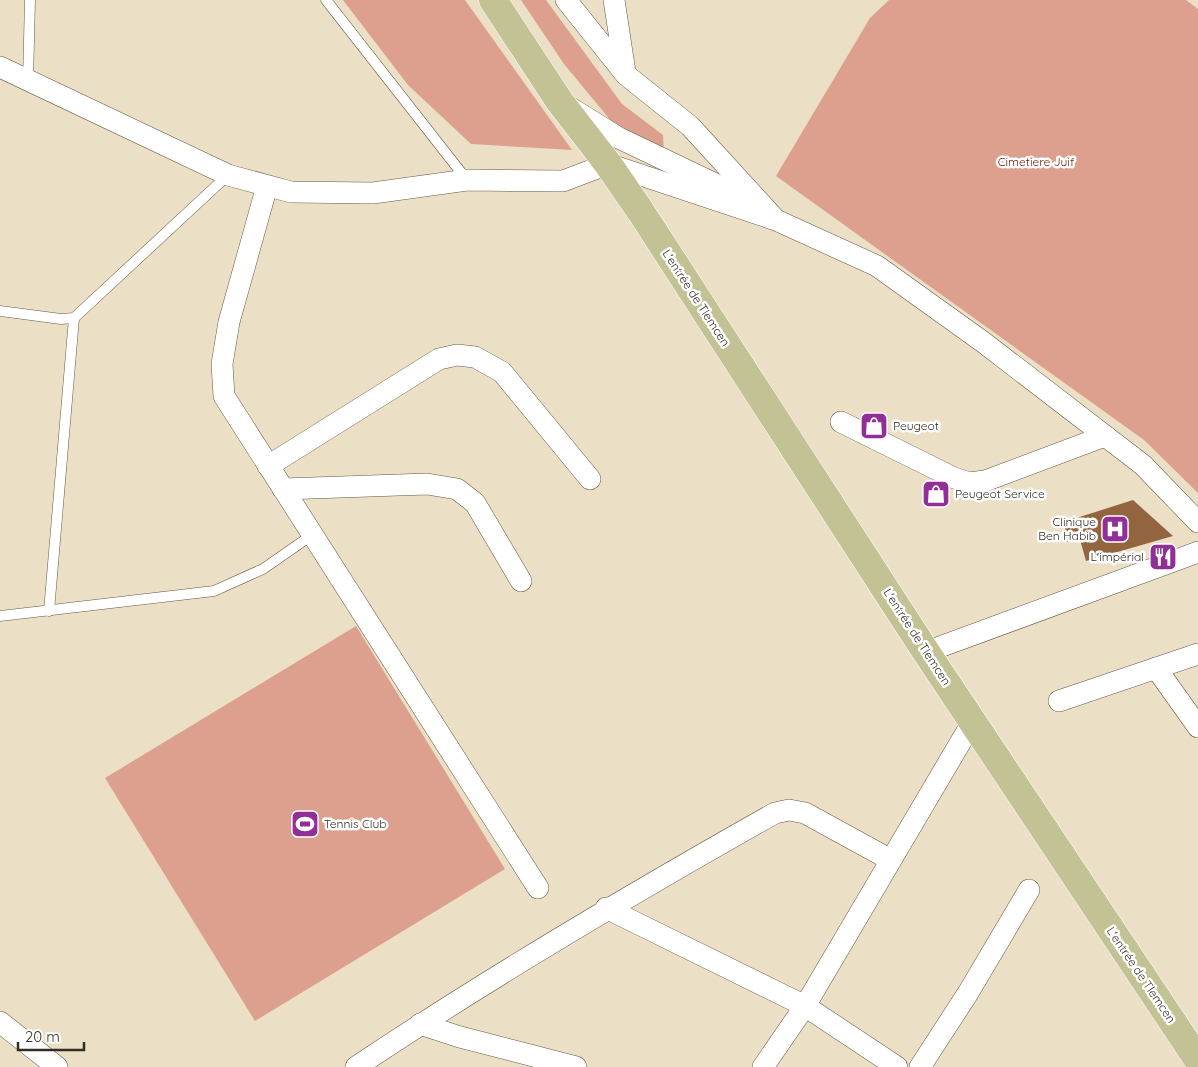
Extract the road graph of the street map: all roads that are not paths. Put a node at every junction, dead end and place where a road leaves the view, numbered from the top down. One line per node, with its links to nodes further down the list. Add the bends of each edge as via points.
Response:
1 (30, 0): 8 (lane)
2 (326, 0): 13 (lane)
3 (493, 0): 9 (main road)
4 (614, 0): 7 (street)
5 (570, 1): 7 (street)
6 (0, 67): 8 (street)
7 (626, 75): 10 (street, via 690,126)
8 (28, 81): 12 (street)
9 (560, 102): 11 (main road); 14 (street, via 619,138)
10 (721, 160): 14 (street); 16 (street)
11 (608, 164): 13 (street, via 562,181); 16 (street); 30 (main road, L'entrée de Tlemcen)
12 (228, 176): 15 (street); 18 (lane)
13 (467, 180): 15 (street, via 373,193 291,192)
14 (710, 181): 16 (street)
15 (267, 186): 21 (street, via 229,322 222,364 224,396)
16 (776, 220): 20 (street, via 877,266)
17 (0, 311): 18 (lane)
18 (74, 318): 28 (lane)
19 (840, 422): 20 (street, via 952,477 969,482 985,481)
20 (1105, 436): 24 (street, via 1142,465)
21 (268, 466): 22 (street, via 439,359 457,355 475,357 502,372); 23 (street)
22 (590, 479)
23 (283, 489): 25 (street); 27 (street, via 427,484 457,489 475,503)
24 (1198, 522)
25 (312, 535): 28 (lane, via 263,569 214,591); 37 (street)
26 (1198, 552): 30 (street)
27 (522, 582)
28 (50, 611): 29 (lane)
29 (0, 616)
30 (926, 652): 34 (main road, L'entrée de Tlemcen)
31 (1198, 654): 32 (street)
32 (1156, 668): 33 (street); 35 (street)
33 (1059, 701)
34 (972, 721): 36 (street); 43 (main road, L'entrée de Tlemcen)
35 (1198, 727)
36 (889, 859): 39 (street, via 805,813 775,812); 40 (street)
37 (538, 888)
38 (1029, 890): 49 (street)
39 (606, 908): 40 (street); 42 (street)
40 (805, 1006): 47 (street); 48 (street)
41 (0, 1022): 44 (street)
42 (420, 1024): 45 (street); 46 (street)
43 (1198, 1060)
44 (57, 1067)
45 (356, 1067)
46 (576, 1067)
47 (763, 1067)
48 (896, 1067)
49 (920, 1067)

